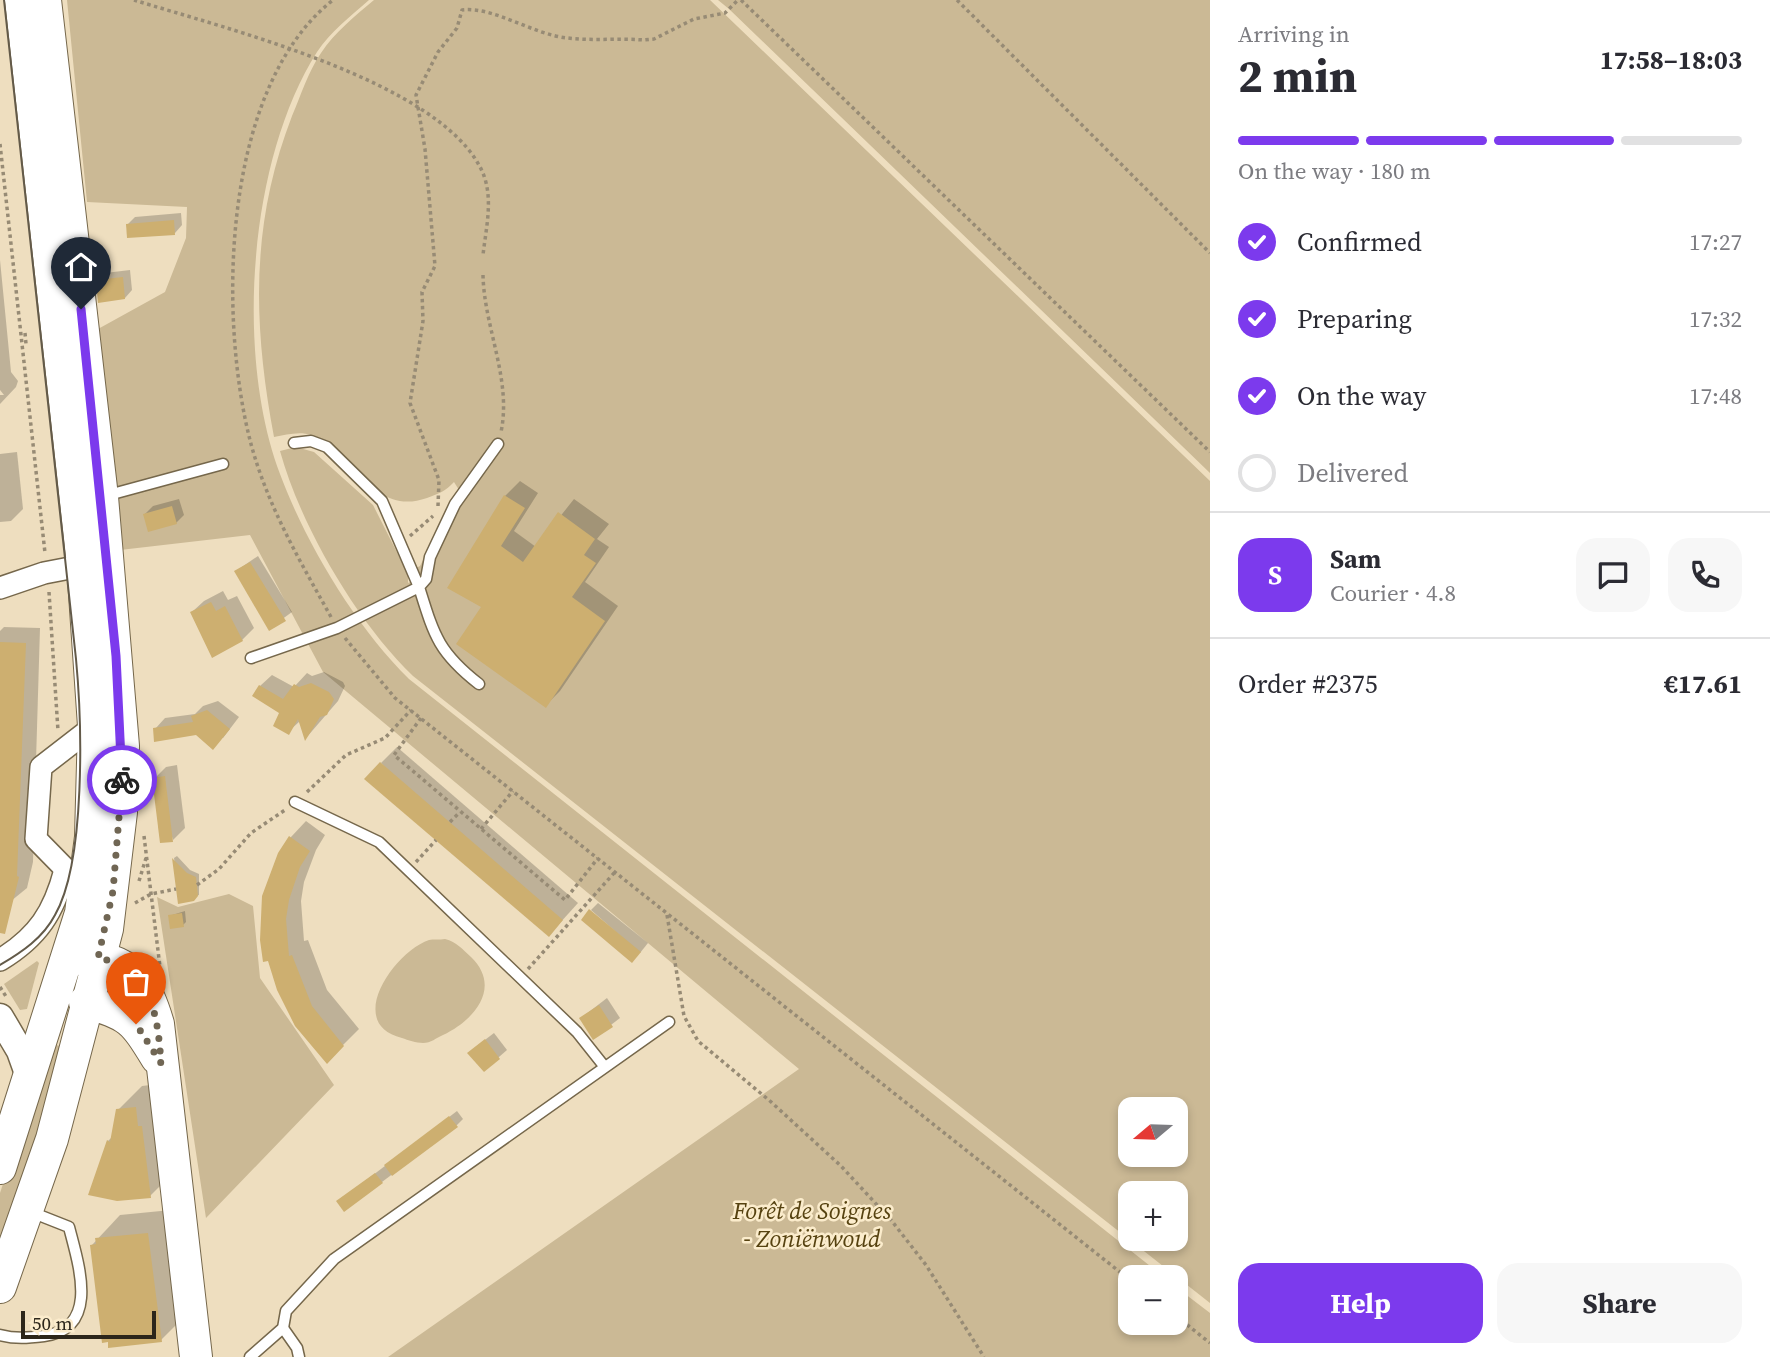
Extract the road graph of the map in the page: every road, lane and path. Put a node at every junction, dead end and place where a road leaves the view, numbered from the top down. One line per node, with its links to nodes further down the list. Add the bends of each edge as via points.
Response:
1 (21, 0): 21 (main road)
2 (45, 0): 19 (main road)
3 (134, 0): 7 (path)
4 (333, 0): 7 (path)
5 (739, 0): 8 (path, via 725,13 694,19 645,40 568,38 539,33 494,15 461,10 457,28 418,88); 17 (path)
6 (957, 0): 10 (path)
7 (289, 50): 8 (path, via 331,64); 25 (path, via 266,98 241,181 232,244 237,363 240,396 263,482 284,534)
8 (417, 107): 11 (path, via 453,133 484,174 489,203); 20 (path, via 435,266 422,292 410,403 439,480 437,512)
9 (0, 144): 22 (path)
10 (1210, 253)
11 (484, 255)
12 (483, 275): 16 (path, via 486,317 501,383 503,423)
13 (25, 333): 14 (path)
14 (26, 344)
15 (294, 443): 20 (lane, via 311,441 341,459 382,501)
16 (498, 444): 24 (lane, via 455,504)
17 (1210, 452)
18 (223, 464): 19 (lane)
19 (102, 497): 21 (main road)
20 (401, 544): 24 (lane)
21 (95, 564): 22 (street); 29 (main road); 46 (main road, via 123,746 113,891)
22 (47, 573): 23 (street); 30 (path)
23 (0, 587)
24 (419, 587): 25 (lane); 27 (lane, via 441,648)
25 (337, 628): 26 (lane); 28 (path, via 388,690)
26 (251, 658)
27 (479, 684)
28 (421, 718): 31 (path); 33 (path, via 394,755)
29 (94, 726): 30 (street); 41 (main road, via 91,837)
30 (59, 753): 41 (street, via 41,767 36,839)
31 (513, 791): 35 (path); 38 (path)
32 (296, 802): 39 (lane, via 379,842)
33 (460, 812): 34 (path); 35 (path)
34 (450, 822)
35 (481, 830): 38 (path, via 565,900)
36 (144, 831): 43 (path)
37 (436, 840): 39 (path)
38 (598, 858): 40 (path)
39 (409, 870): 50 (lane)
40 (615, 872): 45 (path); 50 (path)
41 (75, 879): 47 (street, via 31,939); 48 (main road, via 81,913)
42 (176, 890): 43 (path)
43 (152, 894): 44 (path, via 137,900); 49 (path)
44 (129, 910)
45 (666, 912): 59 (path); 68 (path, via 689,1027 704,1047 841,1166 891,1220 926,1265)
46 (98, 958): 48 (main road, via 85,956); 51 (main road); 54 (main road, via 126,967 150,997)
47 (0, 960)
48 (63, 965): 51 (main road); 56 (main road)
49 (160, 968)
50 (520, 978): 55 (lane)
51 (85, 1002): 54 (main road, via 119,1012 136,1024); 58 (main road, via 52,1139)
52 (0, 1017): 56 (street)
53 (669, 1022): 55 (lane)
54 (161, 1063): 65 (main road)
55 (604, 1066): 62 (lane, via 334,1259 286,1311)
56 (29, 1076): 57 (main road)
57 (0, 1168)
58 (27, 1211): 60 (main road); 63 (lane, via 69,1227 81,1292 79,1315 67,1329 47,1336 17,1339)
59 (1118, 1270)
60 (0, 1287)
61 (1188, 1326): 64 (path)
62 (283, 1328): 66 (lane); 67 (lane)
63 (0, 1335)
64 (1210, 1343)
65 (196, 1357)
66 (250, 1357)
67 (299, 1357)
68 (984, 1357)

